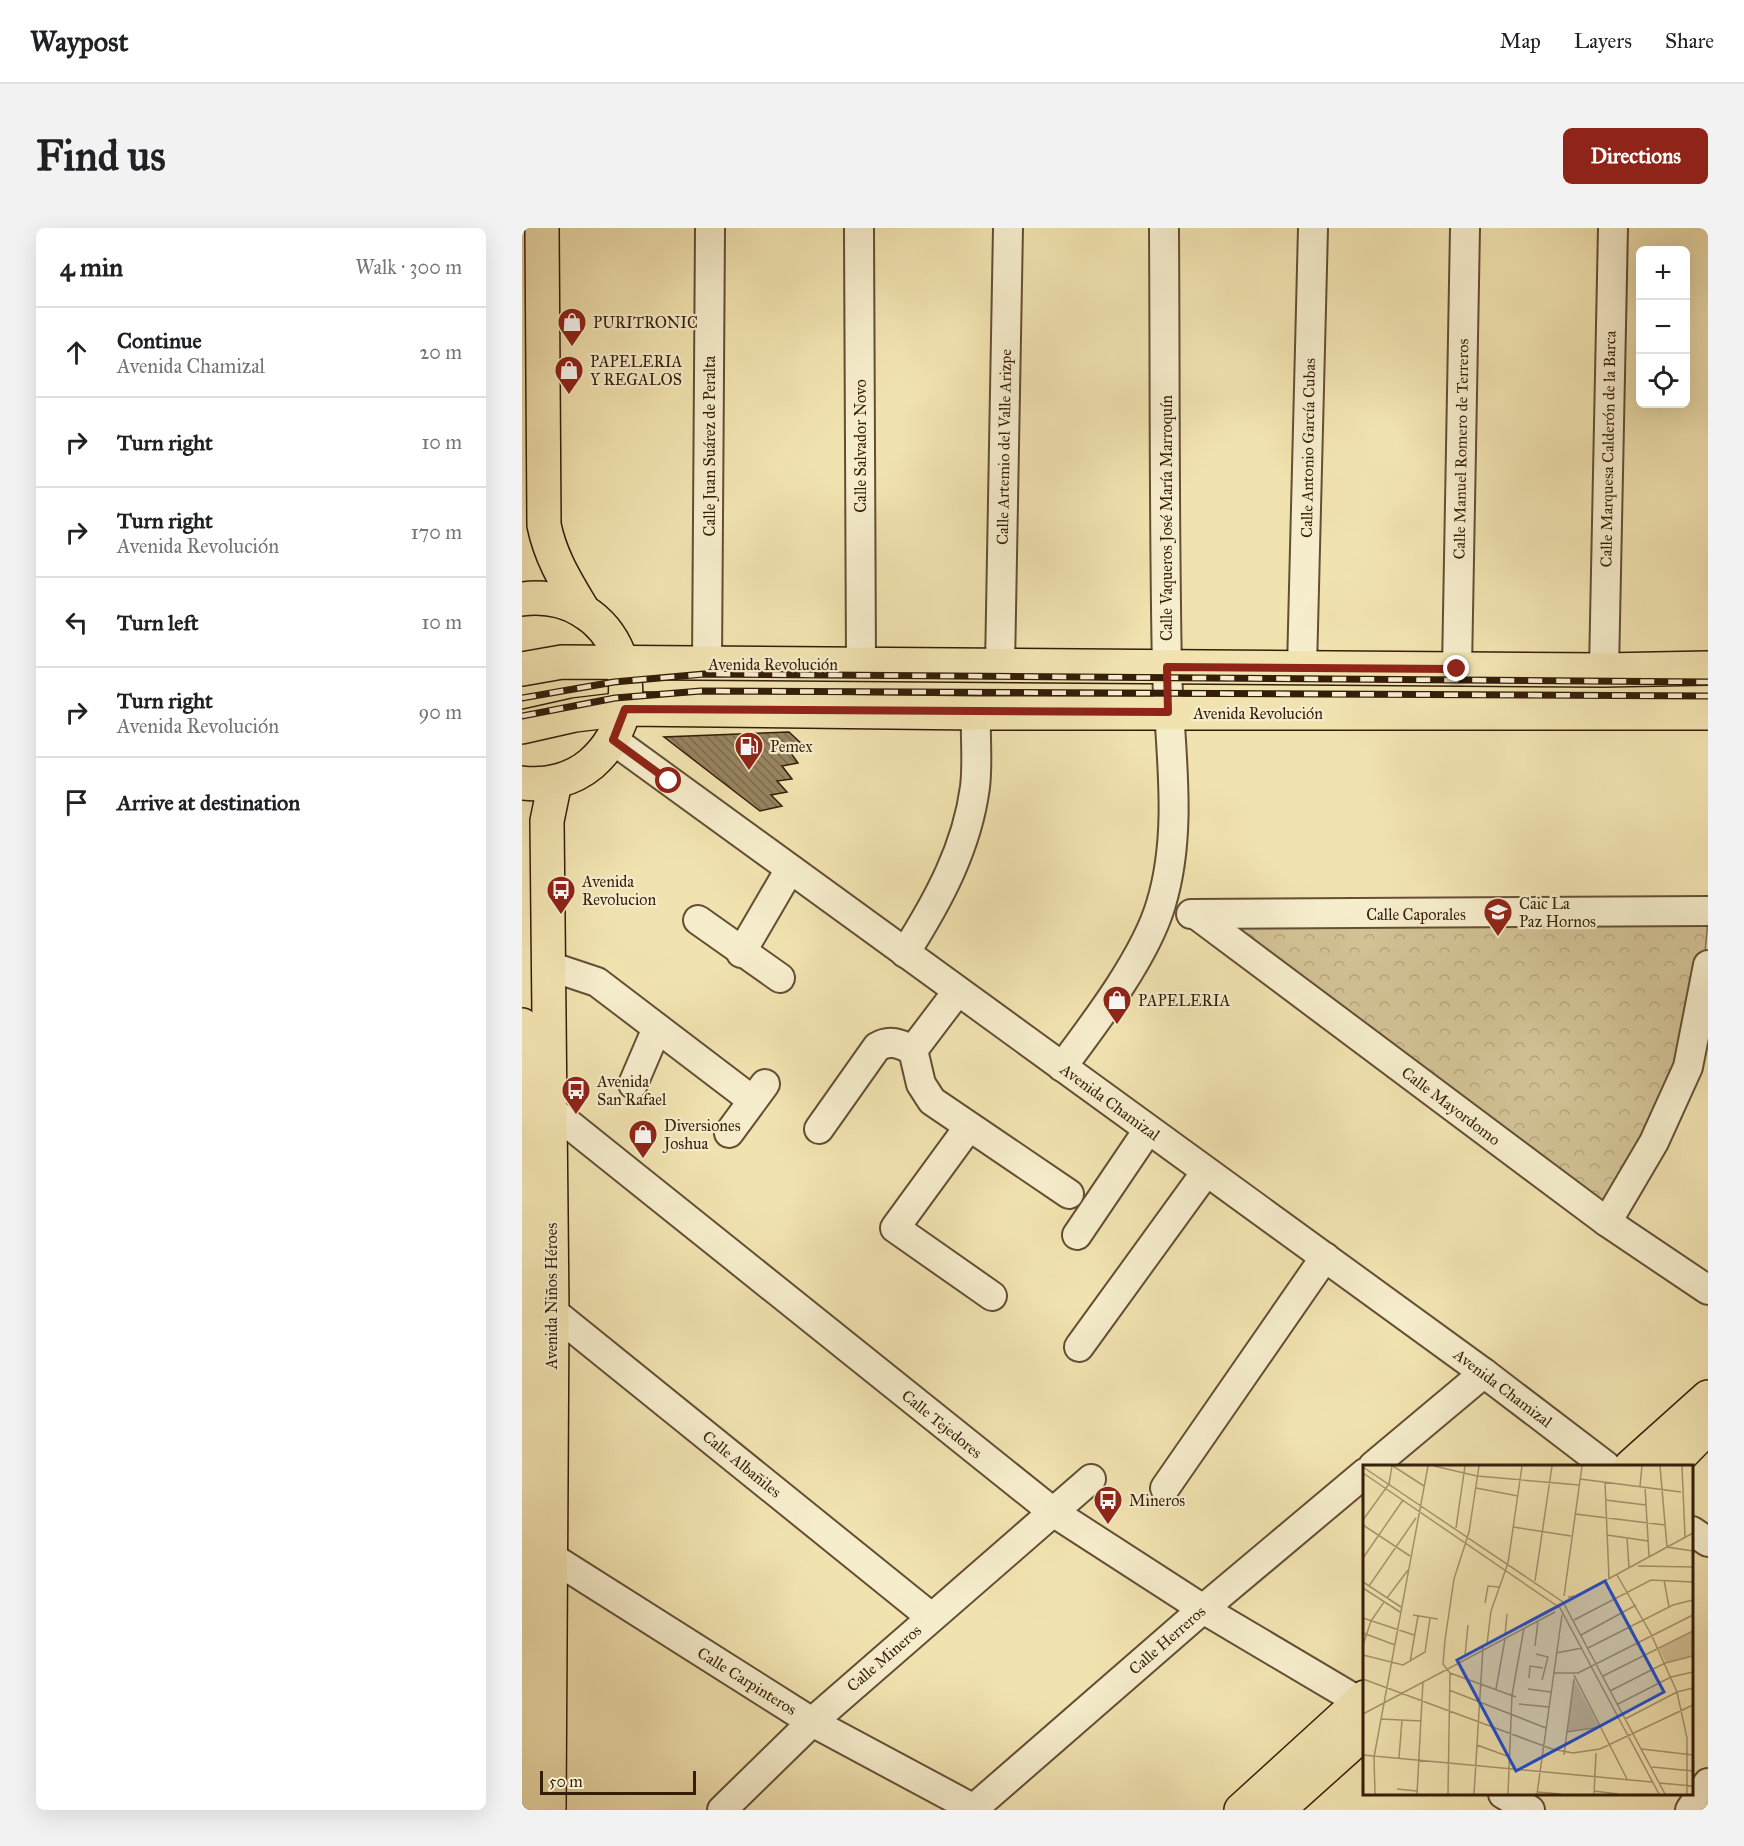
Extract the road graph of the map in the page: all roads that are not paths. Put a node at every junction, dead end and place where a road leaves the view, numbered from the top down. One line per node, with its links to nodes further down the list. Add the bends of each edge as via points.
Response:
1 (542, 228): 10 (main road, via 544,525 557,569)
2 (710, 228): 12 (street, Calle Juan Suárez de Peralta)
3 (859, 228): 13 (street, Calle Salvador Novo)
4 (1008, 228): 14 (street, Calle Artemio del Valle Arizpe)
5 (1164, 228): 15 (street, Calle Vaqueros José María Marroquín)
6 (1313, 228): 16 (street, Calle Antonio García Cubas)
7 (1465, 228): 19 (street, Calle Manuel Romero de Terreros)
8 (1613, 228): 20 (street, Calle Marquesa Calderón de la Barca)
9 (522, 599): 10 (main road, via 548,599)
10 (584, 612): 11 (main road, via 612,639)
11 (623, 664): 12 (main road, Avenida Revolución); 18 (main road, Avenida Revolución, via 562,662); 21 (main road, via 627,680)
12 (707, 664): 13 (main road, Avenida Revolución)
13 (861, 665): 14 (main road, Avenida Revolución)
14 (1000, 666): 15 (main road, Avenida Revolución)
15 (1167, 667): 16 (main road, Avenida Revolución); 22 (street, Calle Vaqueros José María Marroquín)
16 (1302, 668): 19 (main road, Avenida Revolución)
17 (1708, 668): 20 (main road, Avenida Revolución)
18 (522, 669)
19 (1457, 669): 20 (main road, Avenida Revolución)
20 (1604, 670)
21 (625, 709): 23 (main road, Avenida Revolución); 25 (main road, Avenida Revolución); 26 (main road)
22 (1168, 712): 23 (main road, Avenida Revolución); 24 (main road, Avenida Revolución); 30 (street, Calle Vaqueros José María Marroquín, via 1174,778 1169,858)
23 (976, 713): 35 (street, via 975,786 964,840 934,907)
24 (1708, 713)
25 (522, 727)
26 (613, 740): 27 (main road, via 586,769); 29 (street, Avenida Chamizal)
27 (555, 782): 28 (main road); 37 (main road, Avenida Niños Héroes, via 547,821)
28 (522, 783)
29 (790, 869): 34 (street); 35 (street, Avenida Chamizal)
30 (1161, 905): 32 (street, Calle Caporales); 43 (street, Calle Vaqueros José María Marroquín, via 1100,1017)
31 (1708, 911): 32 (street, Calle Caporales)
32 (1198, 916): 52 (street, Calle Mayordomo)
33 (698, 920): 34 (street)
34 (741, 953): 38 (street)
35 (905, 953): 39 (street, Avenida Chamizal)
36 (1708, 965): 52 (street, via 1688,1067 1654,1142)
37 (549, 966): 41 (street, via 597,982); 45 (main road, Avenida Niños Héroes)
38 (780, 978)
39 (957, 992): 42 (street); 43 (street, Avenida Chamizal)
40 (522, 1024): 57 (main road, Avenida Niños Héroes)
41 (657, 1028): 44 (street); 49 (street, via 758,1092)
42 (913, 1050): 46 (street, via 926,1094); 47 (street, via 891,1042 877,1047)
43 (1062, 1067): 48 (street, Avenida Chamizal)
44 (633, 1084)
45 (550, 1109): 57 (main road, Avenida Niños Héroes); 70 (street, Calle Tejedores)
46 (968, 1128): 51 (street); 56 (street, via 895,1228)
47 (819, 1129)
48 (1148, 1130): 50 (street, Avenida Chamizal); 53 (street)
49 (729, 1133)
50 (1206, 1172): 54 (street, Avenida Chamizal); 58 (street)
51 (1069, 1194)
52 (1607, 1222): 55 (street, Calle Mayordomo)
53 (1077, 1235)
54 (1325, 1257): 59 (street, Avenida Chamizal); 68 (street)
55 (1708, 1290)
56 (992, 1296)
57 (532, 1302): 69 (main road, Avenida Niños Héroes); 73 (main road, Avenida Niños Héroes); 75 (street, Calle Albañiles)
58 (1079, 1347)
59 (1484, 1373): 62 (street); 63 (street, Avenida Chamizal)
60 (1708, 1397): 64 (main road)
61 (1708, 1427): 65 (main road)
62 (1374, 1465)
63 (1603, 1465)
64 (1633, 1465)
65 (1672, 1465)
66 (1363, 1475): 74 (street, Calle Herreros)
67 (1091, 1479): 70 (street, Calle Mineros)
68 (1165, 1488)
69 (523, 1489): 73 (main road, Avenida Niños Héroes)
70 (1053, 1512): 74 (street, Calle Tejedores); 75 (street, Calle Mineros)
71 (1693, 1532): 72 (street)
72 (1708, 1542)
73 (538, 1548): 79 (street, Calle Carpinteros); 80 (main road, Avenida Niños Héroes); 84 (main road, Avenida Niños Héroes)
74 (1203, 1609): 76 (street, Calle Tejedores); 86 (street, Calle Herreros)
75 (931, 1617): 79 (street, Calle Mineros)
76 (1363, 1708)
77 (1363, 1710): 87 (main road)
78 (1363, 1710): 88 (main road)
79 (812, 1722): 85 (street, Calle Mineros); 86 (street, Calle Carpinteros)
80 (523, 1728): 83 (main road, Avenida Niños Héroes)
81 (1708, 1783): 90 (street)
82 (1505, 1795): 89 (street)
83 (525, 1810)
84 (549, 1810)
85 (722, 1810)
86 (974, 1810)
87 (1241, 1810)
88 (1278, 1810)
89 (1530, 1810)
90 (1690, 1810)

